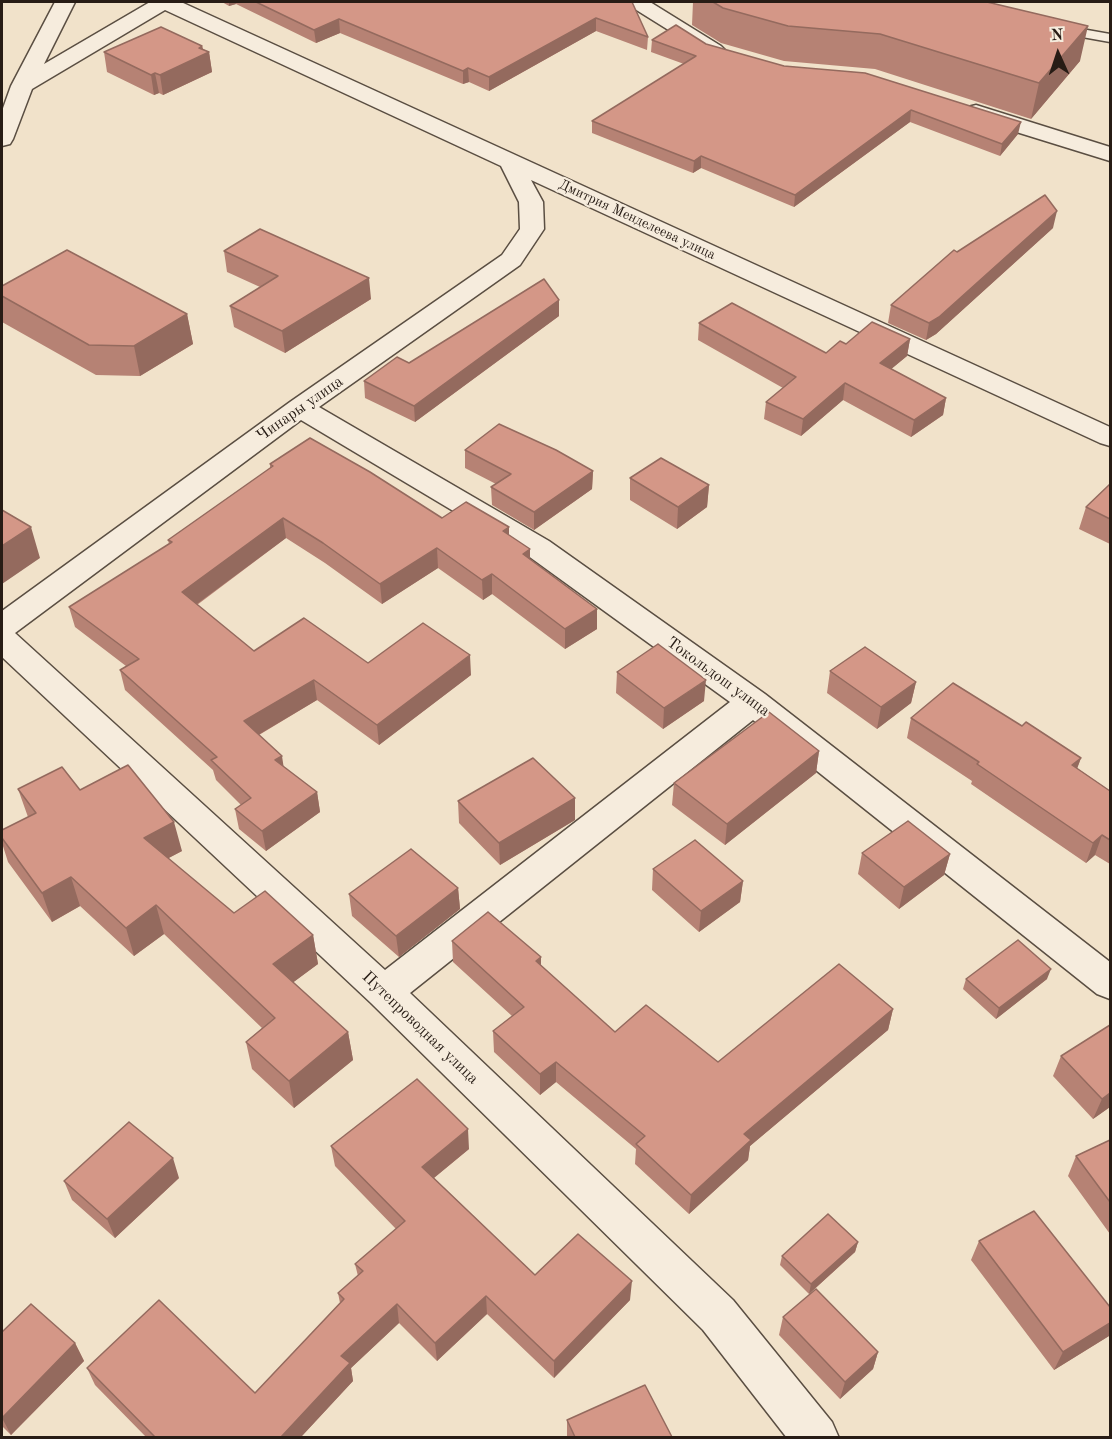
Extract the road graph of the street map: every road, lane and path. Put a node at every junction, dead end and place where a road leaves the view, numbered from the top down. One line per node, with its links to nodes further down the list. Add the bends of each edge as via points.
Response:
1 (65, 2): 7 (street)
2 (164, 2): 7 (street); 11 (street, Дмитрия Менделеева улица)
3 (637, 2): 6 (street, via 712,49)
4 (1042, 25): 5 (lane)
5 (1110, 38)
6 (733, 55)
7 (22, 86): 9 (street)
8 (955, 105): 10 (street)
9 (2, 139)
10 (1110, 154)
11 (510, 162): 12 (street, Чинары улица, via 531,202 532,229 511,260); 13 (street, Дмитрия Менделеева улица)
12 (300, 408): 14 (street, Чинары улица); 16 (street, Токольдош улица, via 538,548)
13 (1110, 437)
14 (2, 626)
15 (2, 639): 18 (street, Путепроводная улица)
16 (753, 702): 17 (street, Токольдош улица); 18 (street)
17 (1110, 983)
18 (384, 992): 19 (street, Путепроводная улица, via 718,1315)
19 (816, 1437)

